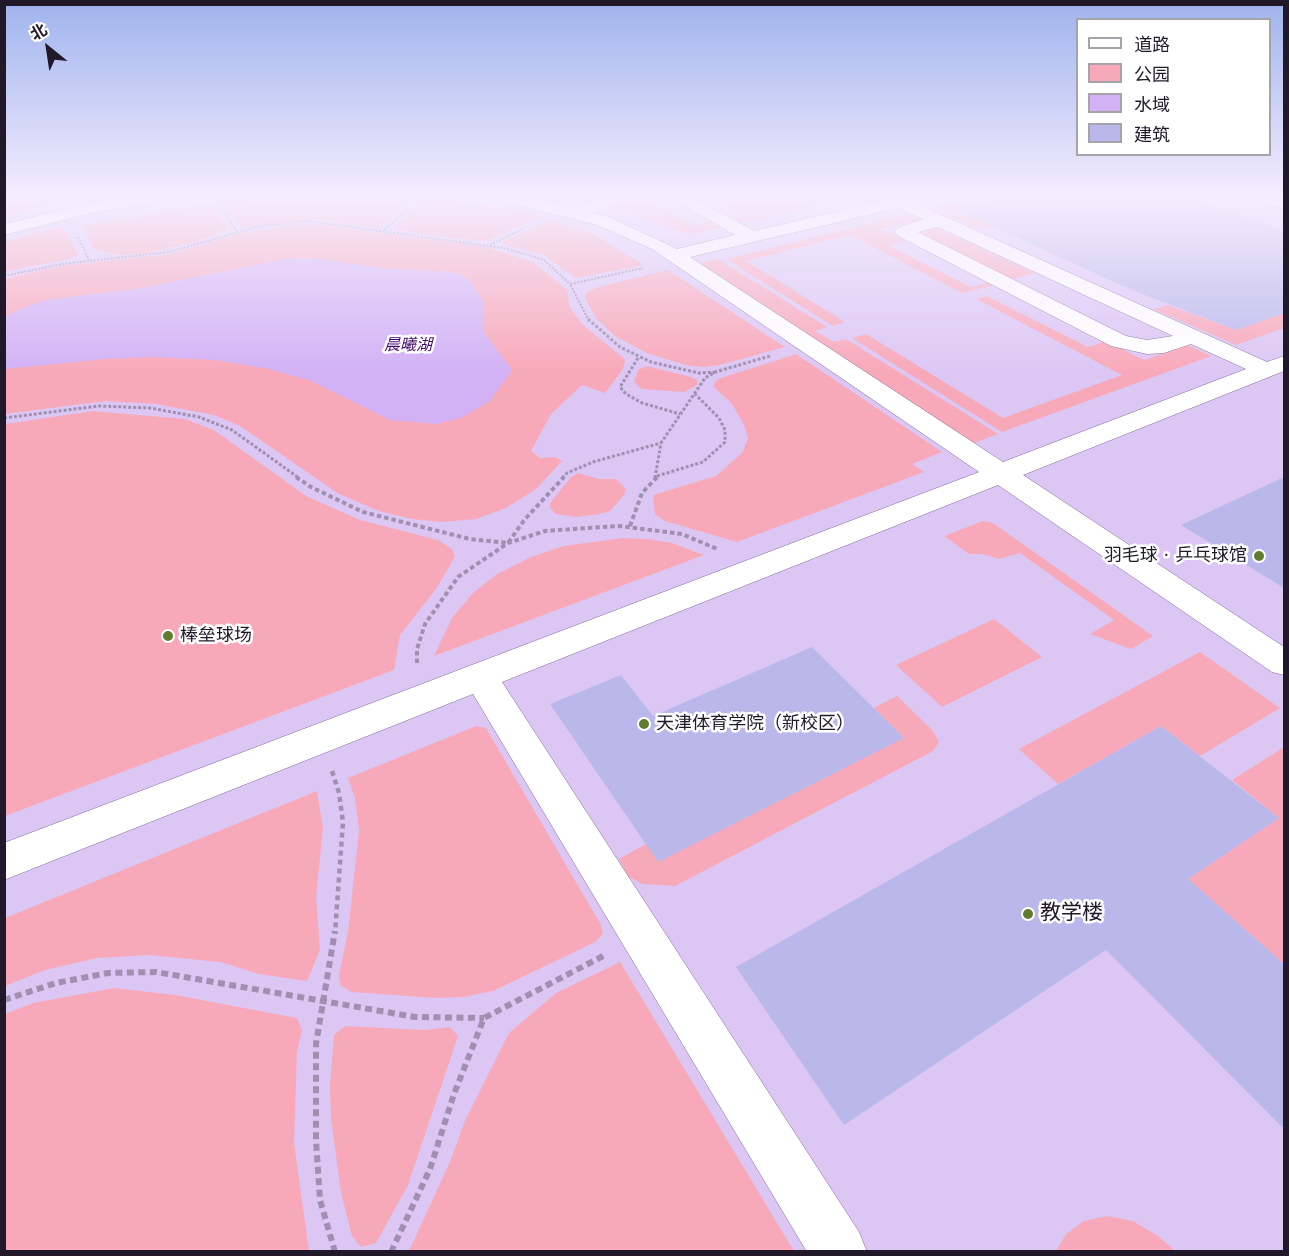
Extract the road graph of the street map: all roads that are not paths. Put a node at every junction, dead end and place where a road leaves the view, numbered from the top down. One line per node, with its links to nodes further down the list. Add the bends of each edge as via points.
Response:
1 (673, 255): 5 (lane)
2 (687, 255): 5 (lane)
3 (949, 255): 6 (lane, via 1119,341 1147,347)
4 (1015, 255): 6 (lane)
5 (678, 257): 8 (lane)
6 (1193, 336): 7 (lane)
7 (1275, 366): 8 (lane)
8 (1002, 474): 9 (lane); 10 (lane)
9 (1284, 663)
10 (481, 677): 11 (lane); 12 (lane)
11 (4, 862)
12 (839, 1251)

